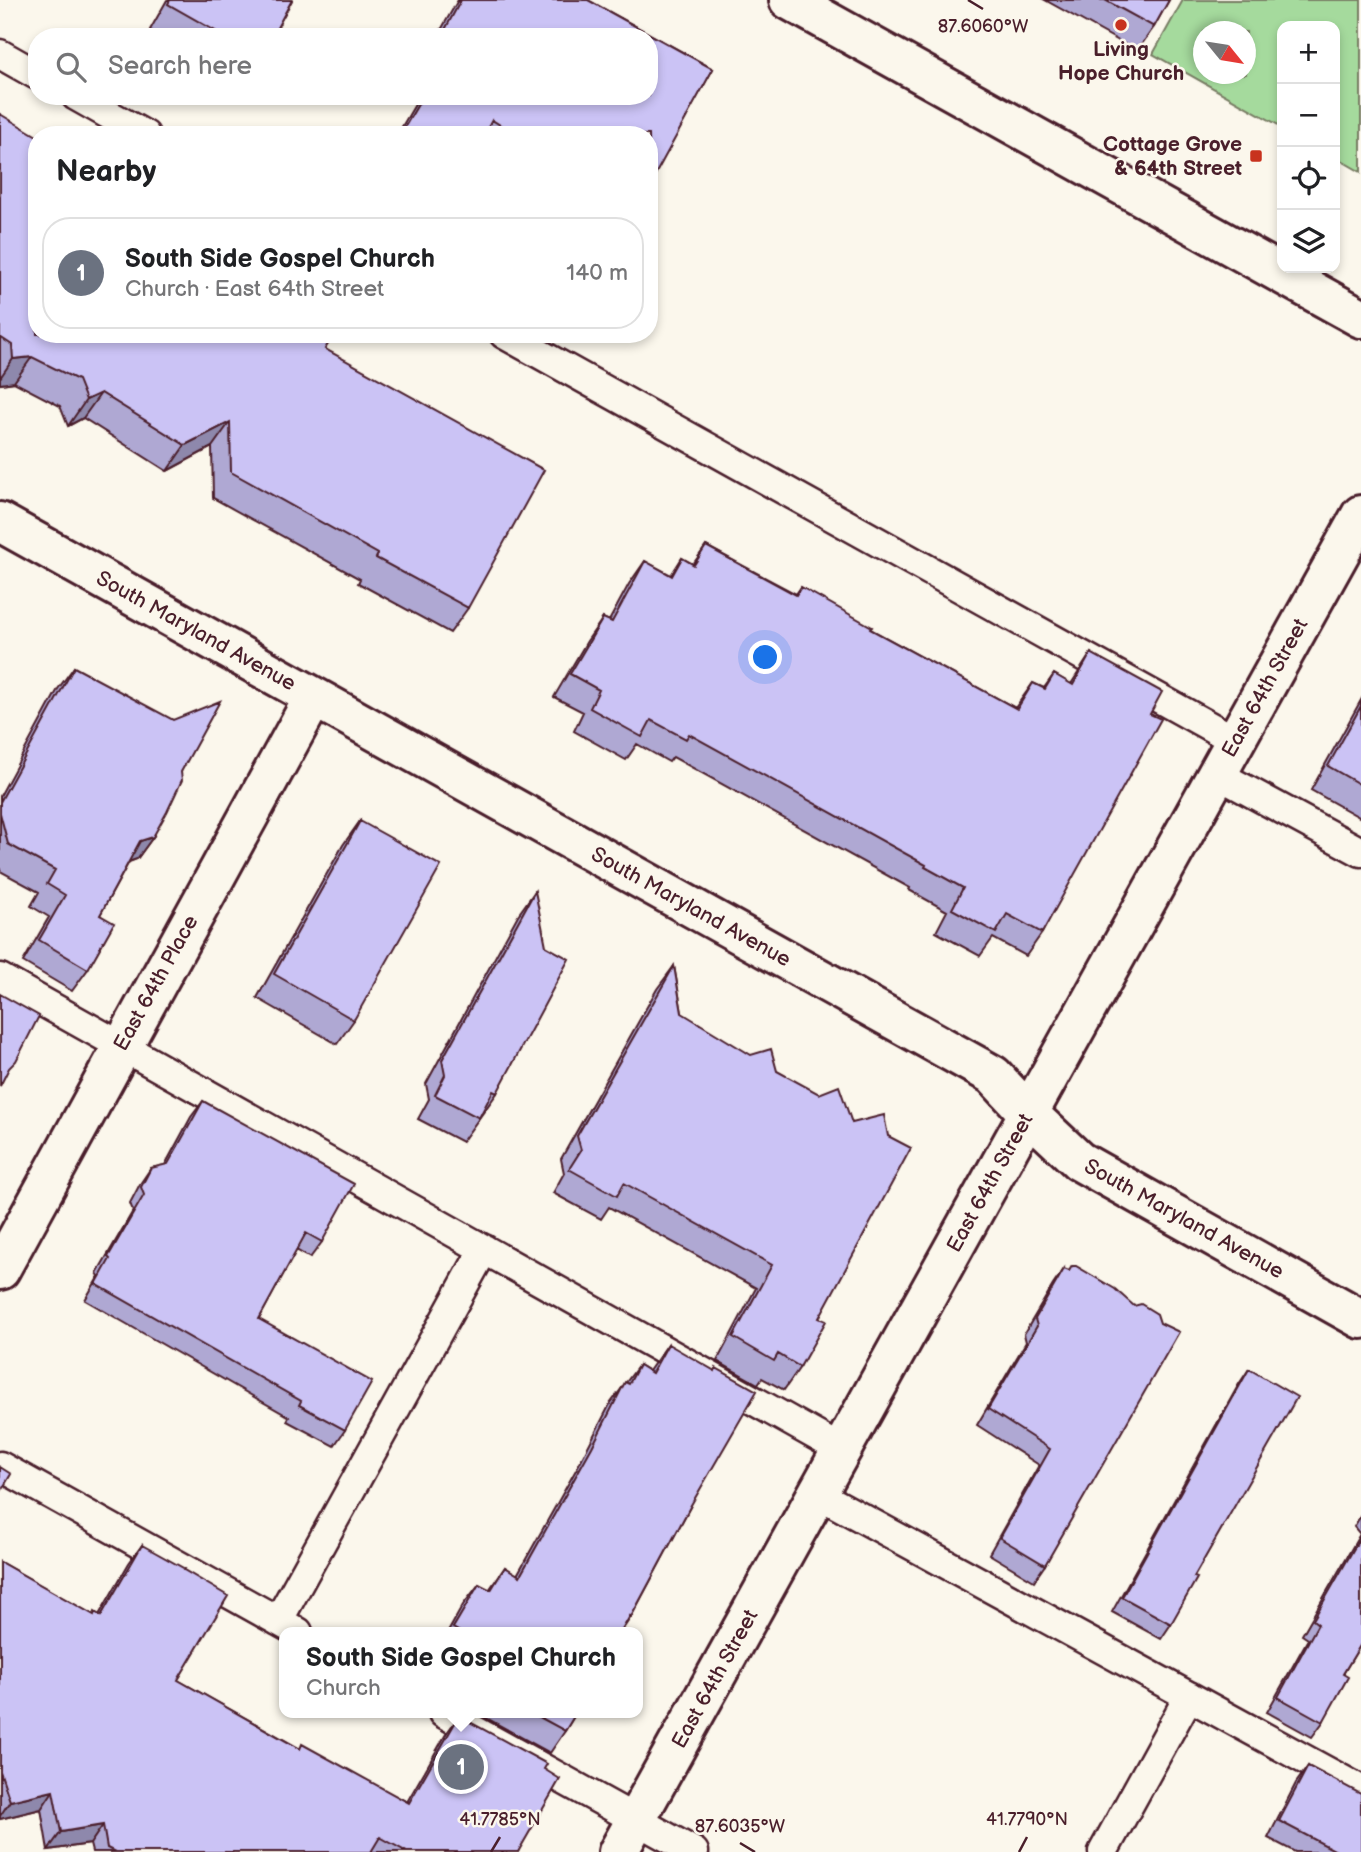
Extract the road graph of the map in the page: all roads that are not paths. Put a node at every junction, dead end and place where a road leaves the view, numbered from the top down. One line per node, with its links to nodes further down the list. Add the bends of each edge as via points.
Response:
1 (789, 0): 6 (street)
2 (0, 54): 3 (lane)
3 (28, 70)
4 (92, 105): 5 (lane)
5 (129, 126)
6 (1361, 318)
7 (519, 343): 11 (lane)
8 (1361, 515): 11 (street, East 64th Street)
9 (0, 523): 10 (street, South Maryland Avenue)
10 (314, 697): 15 (street, East 64th Place); 16 (street, South Maryland Avenue, via 993,1075)
11 (1236, 741): 12 (street, East 64th Street)
12 (1217, 774): 13 (lane); 16 (street, East 64th Street)
13 (1361, 852)
14 (0, 978): 15 (lane)
15 (122, 1046): 17 (lane); 18 (street, East 64th Place)
16 (1029, 1114): 19 (street, South Maryland Avenue, via 1079,1161); 20 (street, East 64th Street)
17 (484, 1249): 20 (lane); 23 (lane)
18 (0, 1270)
19 (1361, 1319)
20 (842, 1450): 22 (street, East 64th Street)
21 (0, 1466): 23 (lane)
22 (818, 1493): 24 (lane); 27 (street, East 64th Street)
23 (288, 1627)
24 (1189, 1696): 26 (lane); 29 (lane)
25 (450, 1718): 27 (lane)
26 (1361, 1790)
27 (627, 1836): 28 (lane)
28 (694, 1852)
29 (1103, 1852)

